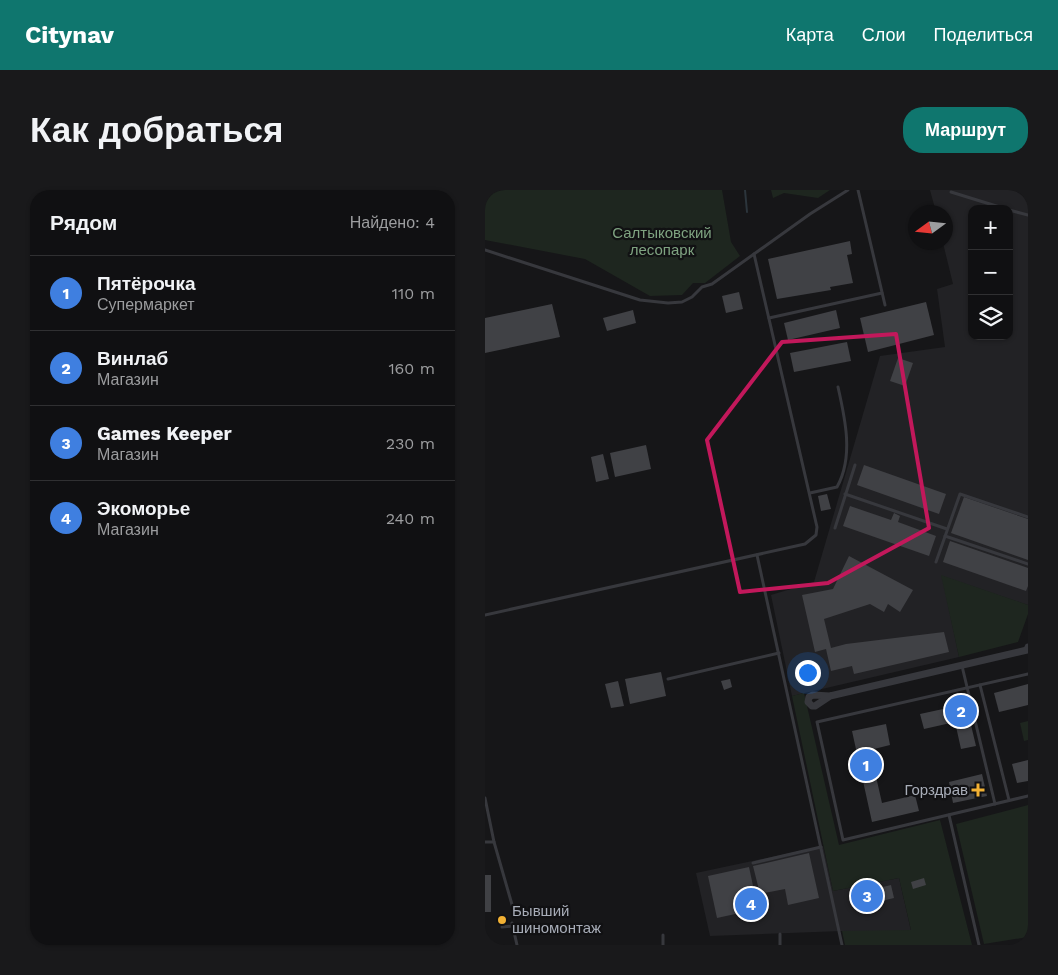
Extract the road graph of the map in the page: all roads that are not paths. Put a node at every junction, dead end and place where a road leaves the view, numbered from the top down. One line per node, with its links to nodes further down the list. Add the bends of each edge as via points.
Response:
1 (848, 190): 10 (lane)
2 (858, 190): 11 (lane)
3 (960, 190): 5 (lane)
4 (951, 192): 5 (lane)
5 (959, 195): 6 (lane)
6 (994, 205)
7 (1013, 210): 8 (lane)
8 (1028, 215)
9 (485, 250): 10 (lane, via 640,300 668,303 692,297 702,287 712,284)
10 (754, 254): 13 (lane)
11 (882, 293): 12 (lane); 13 (lane)
12 (885, 305)
13 (769, 318): 16 (lane)
14 (838, 387): 16 (lane, via 847,423 842,473 837,486)
15 (855, 465): 17 (lane)
16 (810, 493): 22 (lane, via 816,535 805,544)
17 (845, 494): 19 (lane); 20 (lane)
18 (1028, 517): 20 (lane, via 960,494)
19 (835, 528)
20 (947, 528): 21 (lane)
21 (945, 536): 23 (lane); 24 (lane)
22 (757, 555): 25 (lane); 27 (lane)
23 (936, 562)
24 (1028, 564)
25 (485, 615)
26 (1028, 647): 28 (street, via 1027,650)
27 (779, 653): 30 (lane); 41 (lane)
28 (962, 665): 32 (lane); 33 (street)
29 (1028, 674): 31 (lane)
30 (668, 679)
31 (981, 685): 32 (lane); 36 (lane)
32 (968, 688): 37 (lane); 38 (lane, via 817,722 843,840)
33 (831, 696)
34 (1028, 796): 36 (lane)
35 (485, 798): 40 (lane)
36 (1009, 800): 37 (lane)
37 (995, 804): 38 (lane)
38 (949, 815): 51 (lane)
39 (485, 842): 40 (lane)
40 (494, 842): 43 (lane)
41 (821, 847): 42 (lane); 50 (lane)
42 (753, 862)
43 (513, 908)
44 (501, 927): 47 (lane, via 512,924)
45 (780, 934): 49 (lane)
46 (663, 935): 48 (lane)
47 (517, 945)
48 (663, 945)
49 (781, 945)
50 (842, 945)
51 (979, 945)

